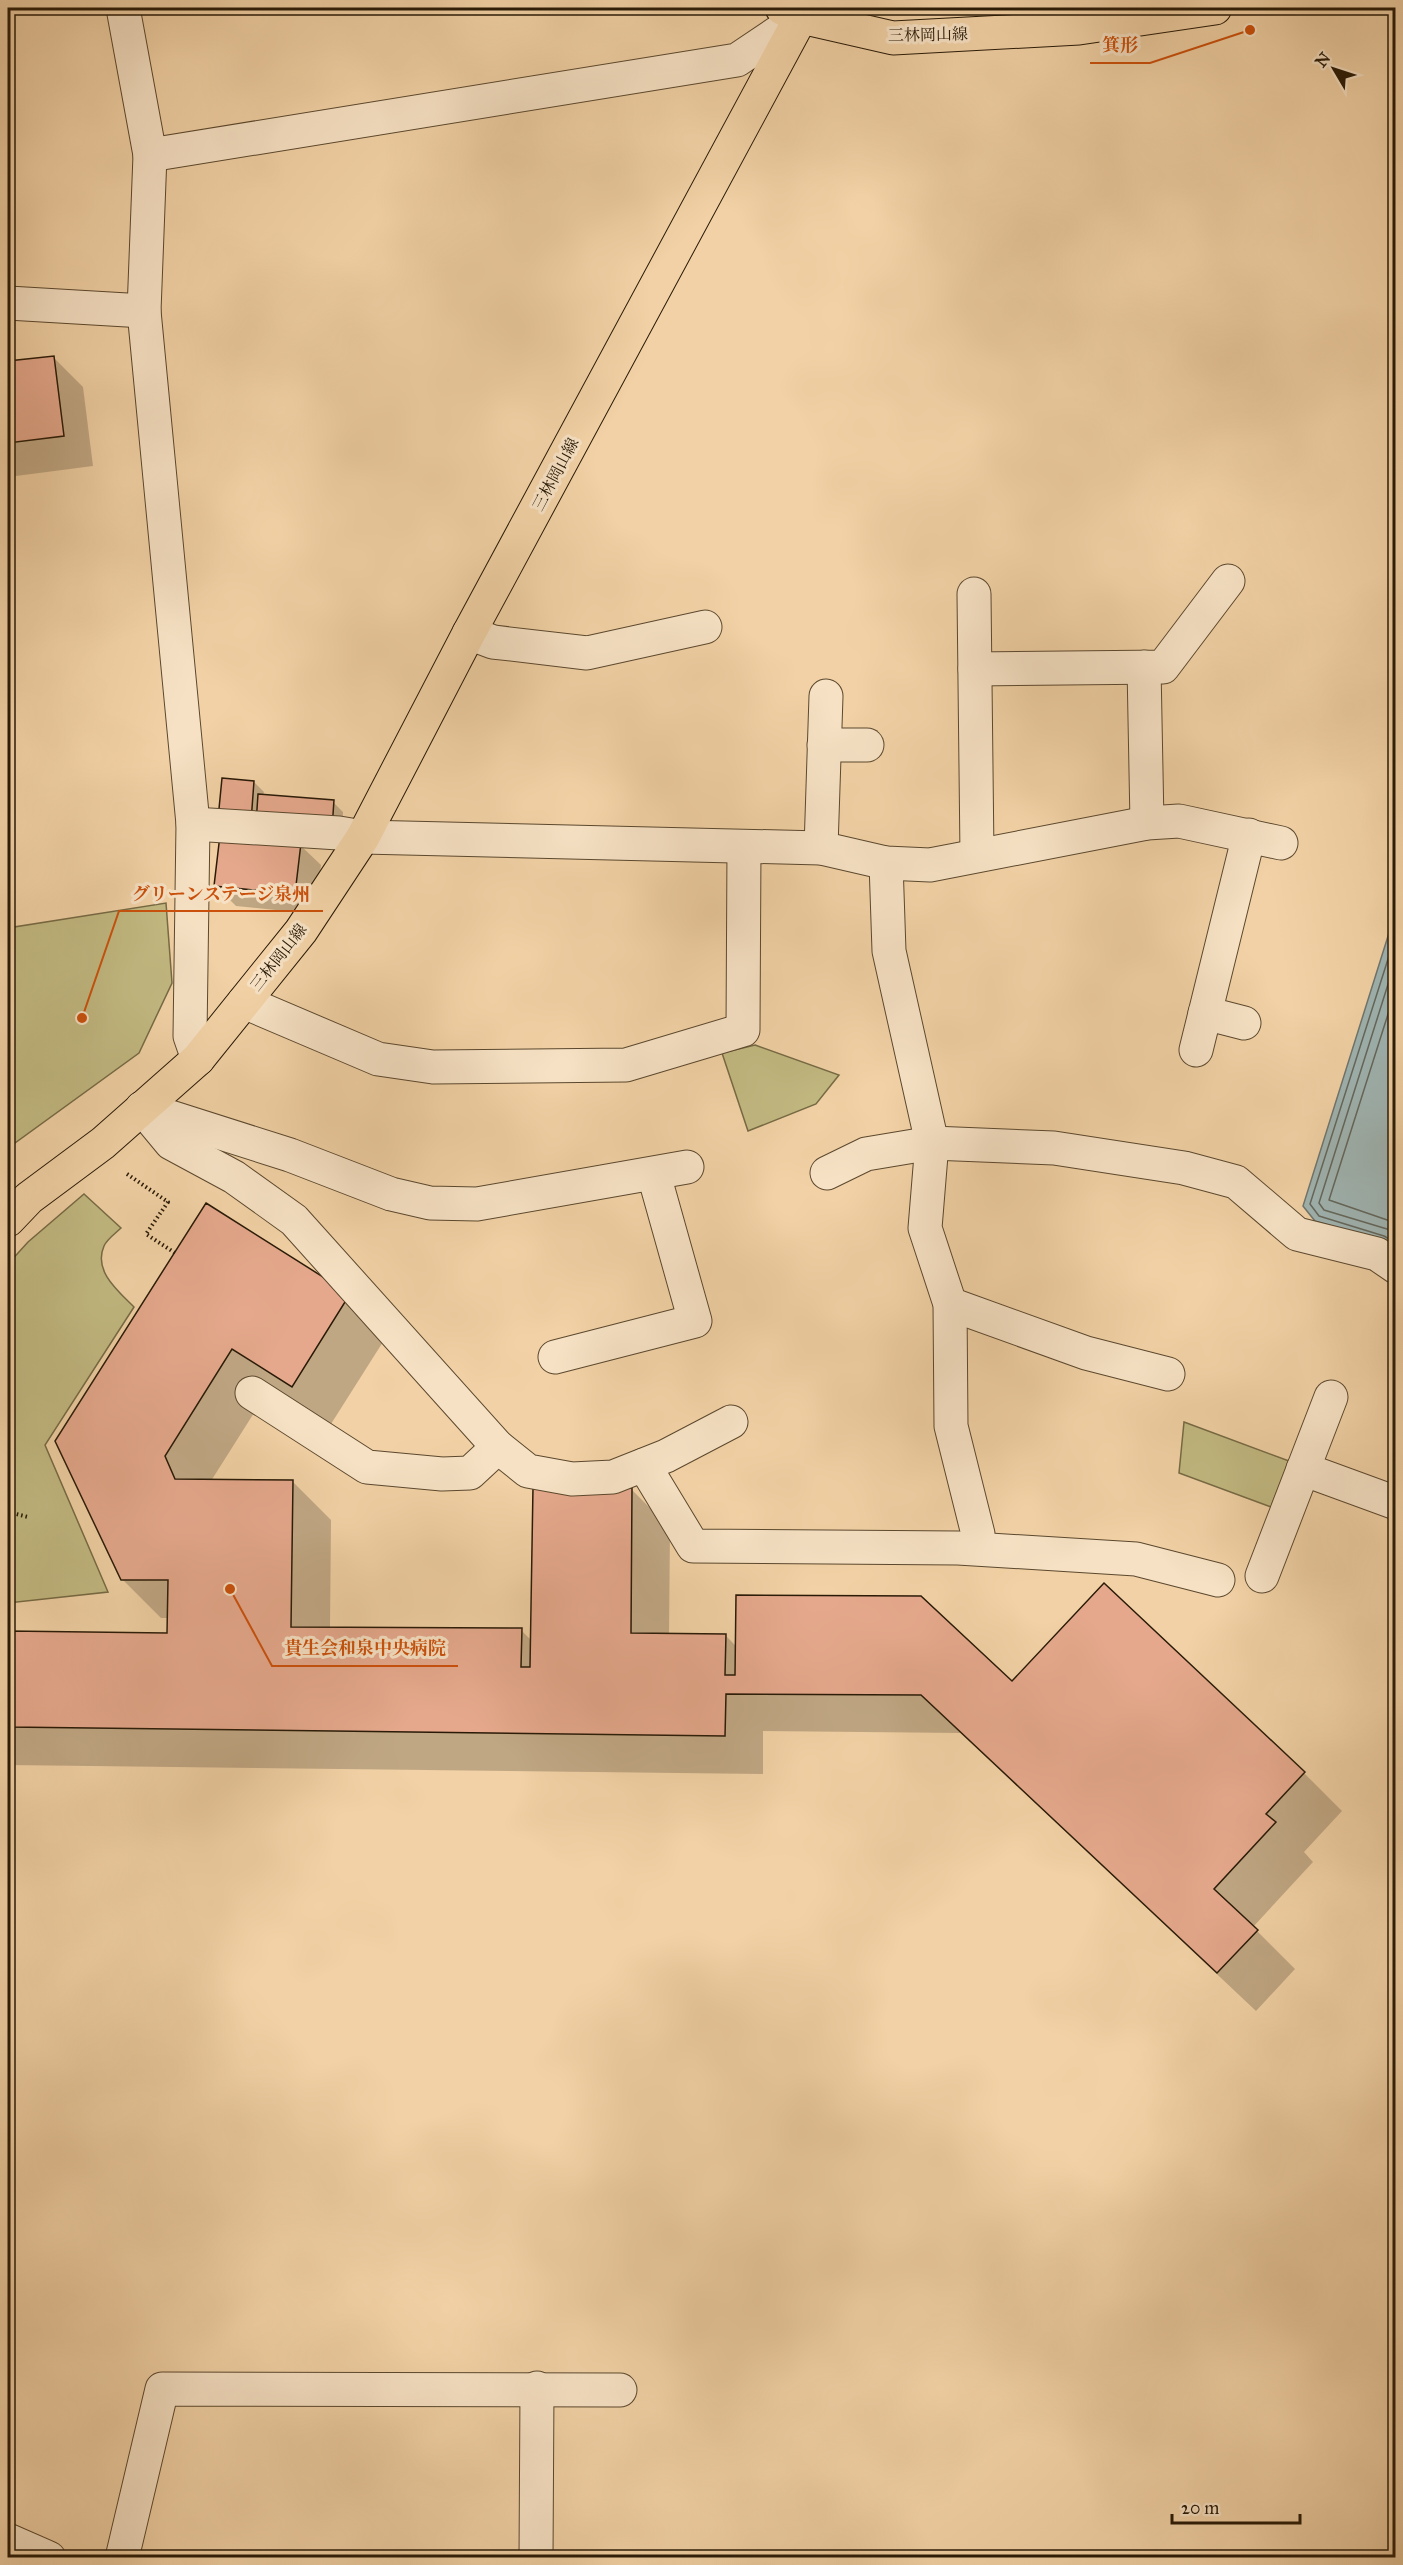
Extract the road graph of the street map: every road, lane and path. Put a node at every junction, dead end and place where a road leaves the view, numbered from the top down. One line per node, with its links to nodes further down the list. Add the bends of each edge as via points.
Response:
1 (123, 8): 5 (street)
2 (1199, 9): 4 (main road, 三林岡山線)
3 (794, 11): 4 (main road, 三林岡山線, via 893,38); 5 (street, via 737,60); 11 (main road, 三林岡山線)
4 (1051, 18)
5 (150, 154): 7 (street)
6 (8, 303): 7 (street)
7 (144, 311): 18 (street)
8 (1228, 581): 12 (street, via 1163,667)
9 (975, 594): 13 (street)
10 (705, 627): 11 (street, via 587,653 493,642)
11 (469, 633): 20 (main road, 三林岡山線)
12 (1144, 667): 13 (street); 17 (street)
13 (975, 669): 24 (street)
14 (826, 696): 16 (street)
15 (867, 745): 16 (street)
16 (824, 746): 23 (street)
17 (1147, 823): 19 (street, via 1179,821); 24 (street)
18 (193, 824): 20 (street); 30 (street, via 190,1036)
19 (1249, 835): 21 (street); 27 (street)
20 (363, 837): 22 (street); 26 (main road, 三林岡山線, via 300,930)
21 (1281, 843)
22 (744, 848): 23 (street); 26 (street, via 742,1030 626,1065 433,1067 378,1059)
23 (821, 848): 25 (street)
24 (977, 855): 25 (street, via 930,865)
25 (886, 863): 33 (street, via 889,951)
26 (244, 1002): 30 (main road, 三林岡山線)
27 (1205, 1013): 28 (street); 29 (street)
28 (1244, 1023)
29 (1196, 1050)
30 (198, 1059): 31 (main road, 三林岡山線)
31 (142, 1108): 32 (main road, 三林岡山線); 36 (street, via 290,1155 391,1194 430,1203 477,1204); 46 (street, via 171,1143 234,1177 294,1220)
32 (103, 1143): 37 (main road, 三林岡山線, via 29,1198); 38 (path, via 121,1170 168,1202 147,1234)
33 (932, 1143): 35 (street, via 866,1154); 39 (street, via 1054,1148 1184,1168 1236,1182 1297,1234 1377,1254); 40 (street, via 925,1227)
34 (687, 1167): 36 (street)
35 (827, 1173)
36 (654, 1174): 41 (street, via 695,1321)
37 (8, 1221)
38 (175, 1252)
39 (1395, 1267)
40 (950, 1304): 42 (street, via 1086,1353); 52 (street, via 951,1426)
41 (555, 1357)
42 (1168, 1374)
43 (252, 1394): 46 (street, via 367,1467 470,1473)
44 (1331, 1397): 48 (street)
45 (731, 1422): 47 (street)
46 (498, 1447): 47 (street, via 528,1471 572,1479 613,1477)
47 (644, 1465): 54 (street, via 693,1546 957,1548 1136,1559)
48 (1303, 1468): 49 (street); 53 (street)
49 (1395, 1503)
50 (8, 1512): 51 (path)
51 (28, 1517)
52 (978, 1534)
53 (1262, 1576)
54 (1218, 1580)
55 (537, 2388): 56 (street); 59 (street, via 162,2389); 60 (street)
56 (620, 2390)
57 (8, 2540): 58 (street)
58 (49, 2558)
59 (122, 2558)
60 (536, 2558)

